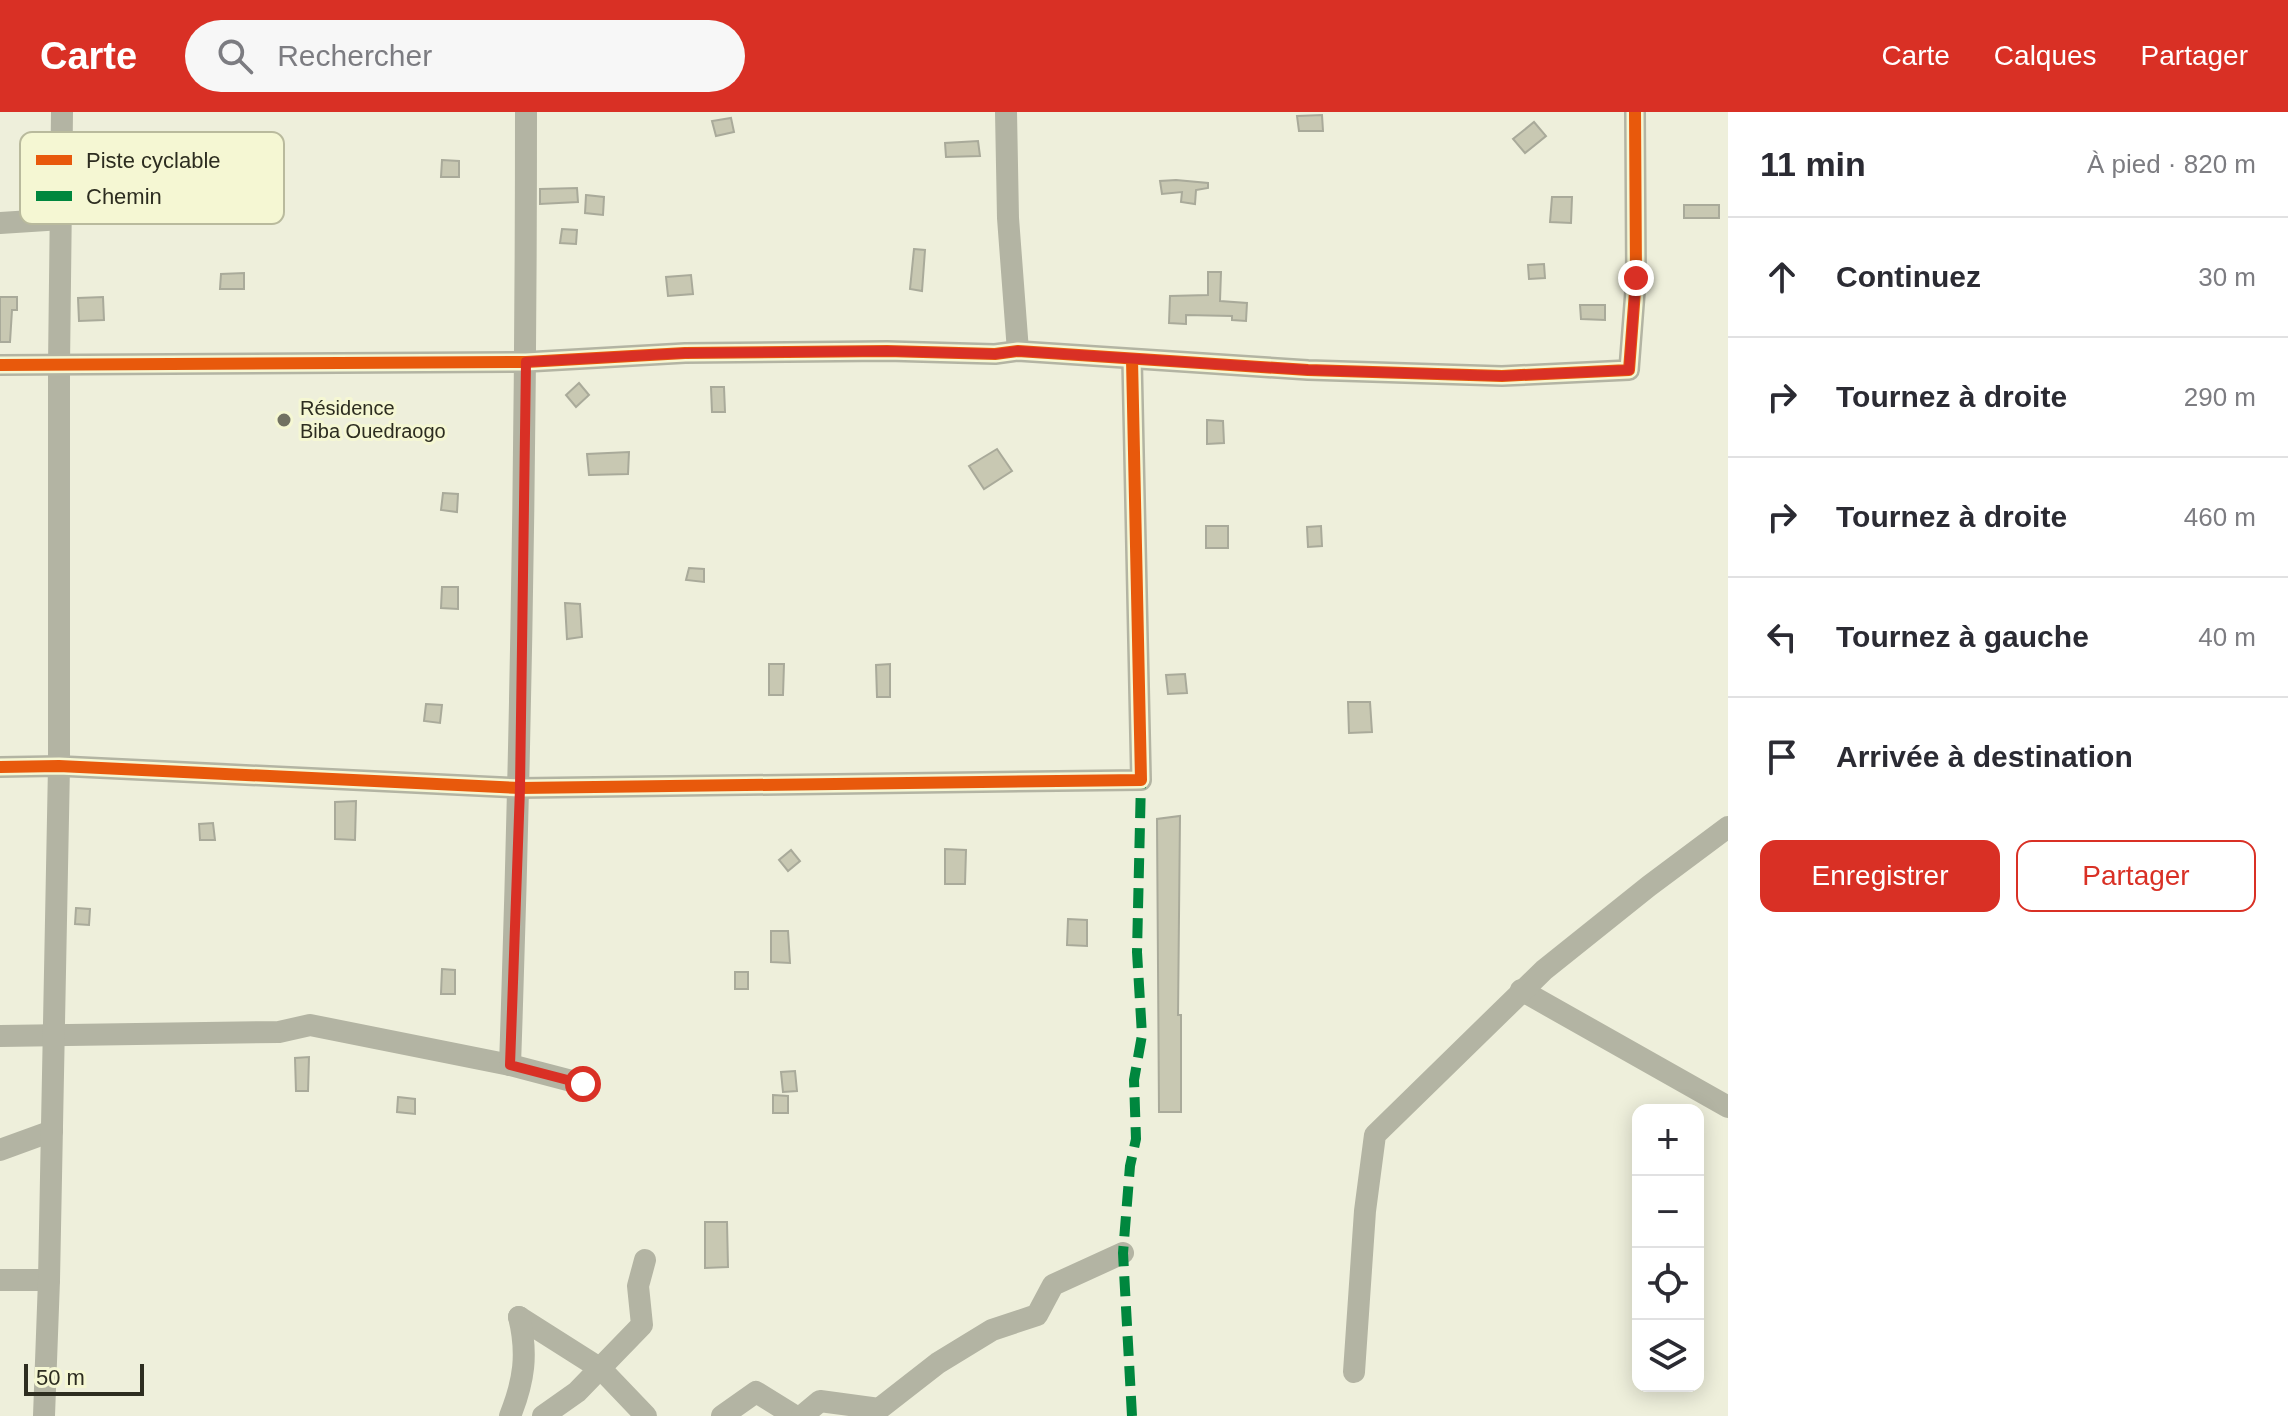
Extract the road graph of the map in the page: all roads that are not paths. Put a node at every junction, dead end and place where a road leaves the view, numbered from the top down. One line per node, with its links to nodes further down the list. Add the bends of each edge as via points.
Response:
1 (526, 112): 9 (street)
2 (1006, 112): 7 (street)
3 (1635, 112): 8 (street, via 1636,278 1629,370 1502,376)
4 (20, 222): 5 (street)
5 (0, 223)
6 (62, 224): 11 (street)
7 (1018, 351): 8 (street); 9 (street, via 685,353)
8 (1132, 359): 14 (street, via 1141,780)
9 (526, 362): 11 (street); 14 (street)
10 (0, 365): 11 (street)
11 (59, 366): 12 (street)
12 (59, 766): 13 (street); 14 (street); 17 (street)
13 (0, 767)
14 (520, 788): 19 (street)
15 (1728, 827): 16 (street)
16 (1521, 990): 21 (street); 29 (street, via 1375,1135)
17 (54, 1034): 18 (street); 19 (street, via 279,1032 310,1025); 22 (street)
18 (0, 1036)
19 (510, 1065): 20 (street)
20 (583, 1084)
21 (1728, 1107)
22 (52, 1131): 23 (street); 27 (street)
23 (0, 1150)
24 (1123, 1253): 36 (street, via 1053,1285 1037,1315 992,1330 879,1409 820,1401)
25 (645, 1260): 28 (street, via 638,1286 642,1325)
26 (0, 1280): 27 (street)
27 (49, 1280): 30 (street)
28 (601, 1369): 31 (street, via 519,1317 526,1365); 32 (street); 33 (street)
29 (1354, 1372)
30 (44, 1416)
31 (510, 1416)
32 (543, 1416)
33 (646, 1416)
34 (722, 1416): 35 (street, via 756,1392)
35 (795, 1416)
36 (802, 1416)

